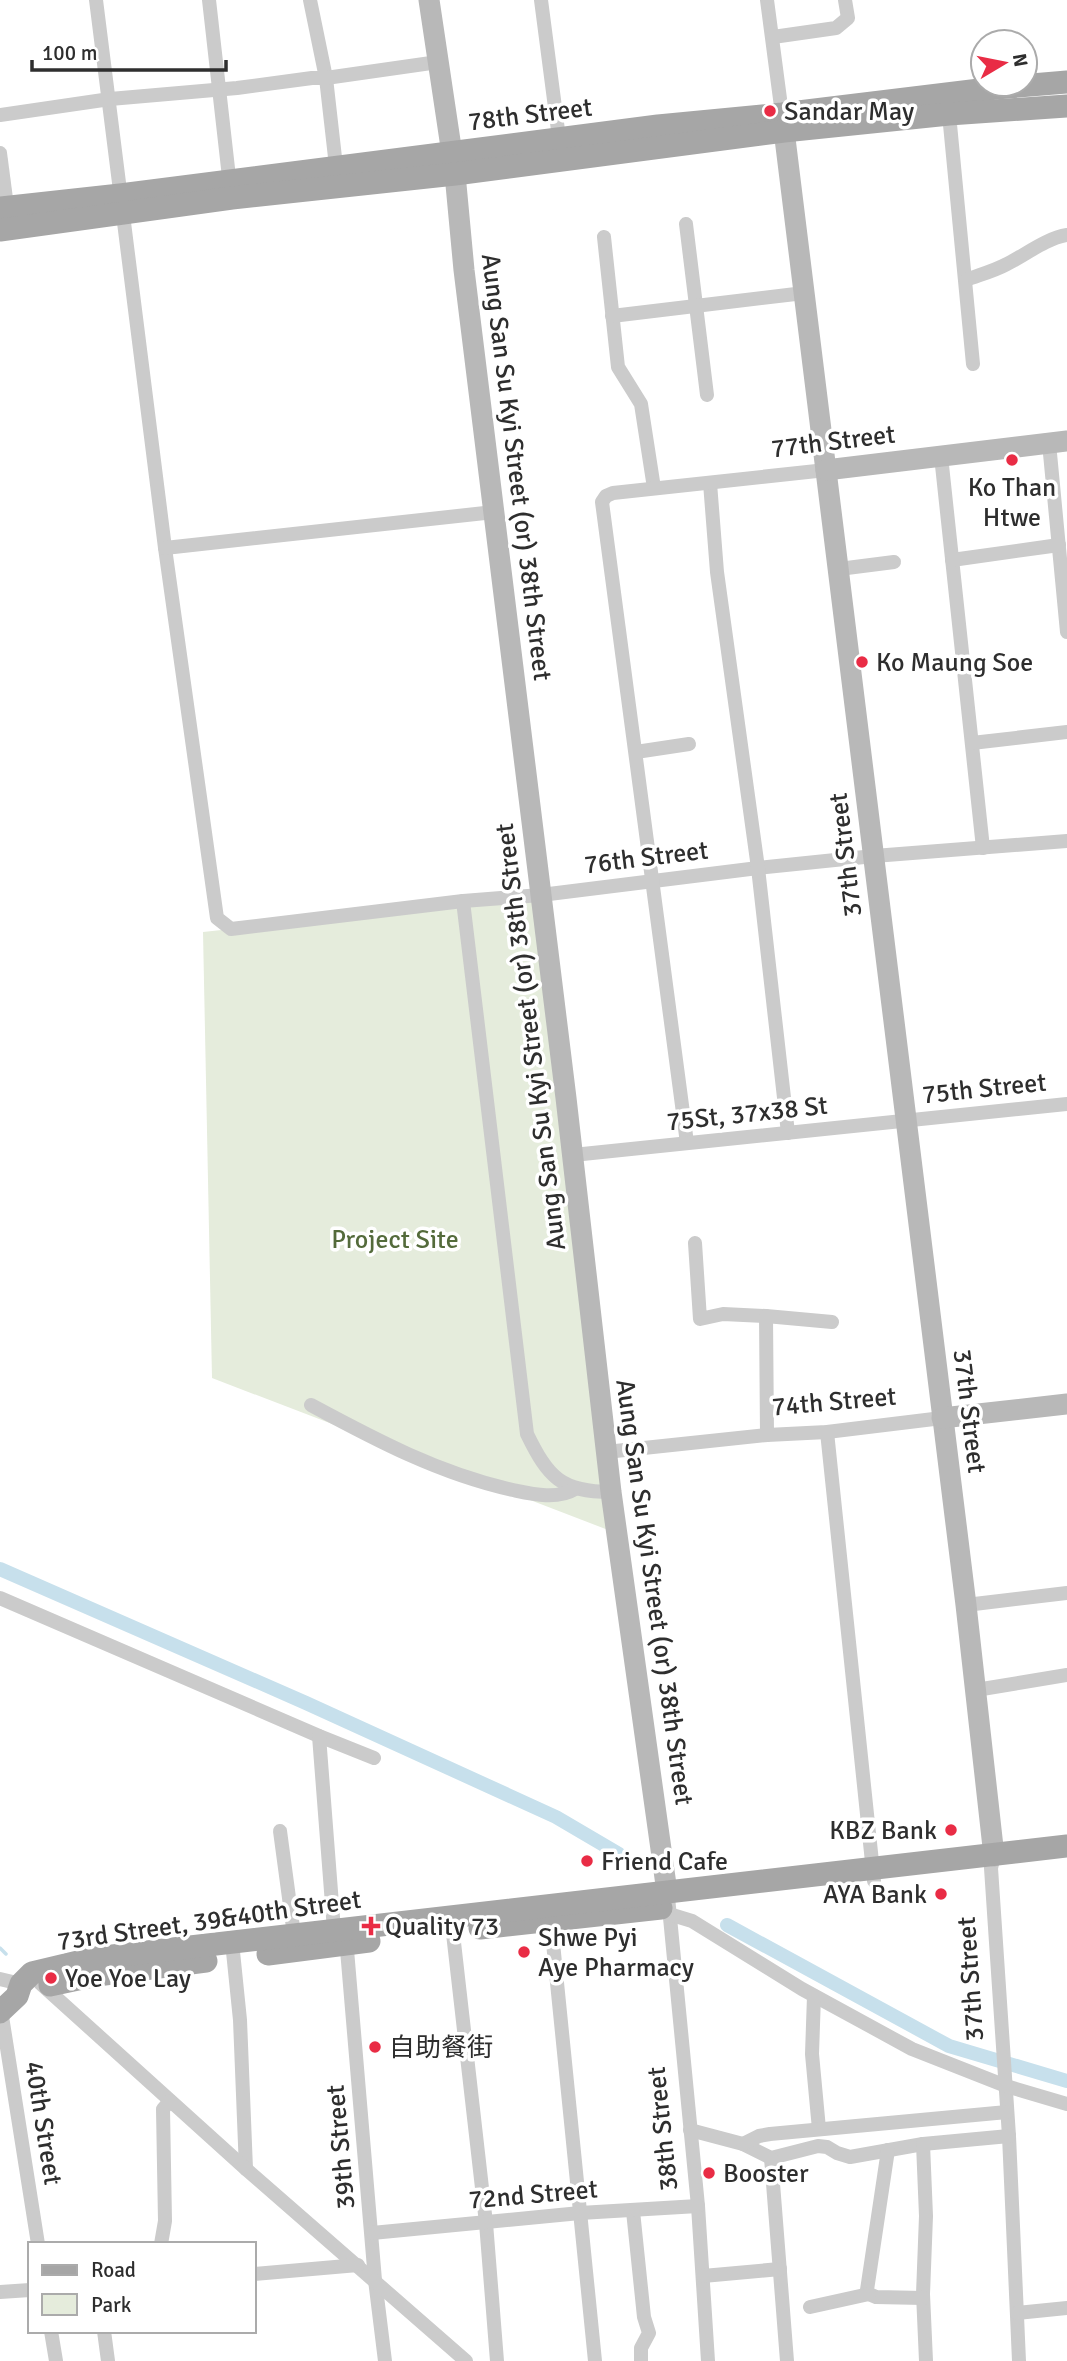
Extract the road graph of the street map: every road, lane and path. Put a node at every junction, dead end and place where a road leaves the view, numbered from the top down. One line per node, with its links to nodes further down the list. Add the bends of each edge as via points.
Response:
1 (96, 0): 13 (street)
2 (209, 0): 12 (street)
3 (310, 0): 10 (street)
4 (429, 0): 9 (street)
5 (541, 0): 18 (street)
6 (767, 0): 8 (street)
7 (845, 0): 8 (street, via 848,18 836,28)
8 (773, 37): 17 (street)
9 (438, 62): 10 (street); 20 (street)
10 (326, 78): 12 (street); 21 (street)
11 (1067, 82): 17 (main road, 78th Street)
12 (219, 88): 13 (street); 22 (street)
13 (110, 99): 16 (street); 23 (street)
14 (1067, 106): 15 (main road)
15 (949, 114): 17 (main road); 28 (street)
16 (0, 115)
17 (783, 123): 18 (main road, 78th Street, via 658,125); 20 (main road, 78th Street); 29 (street, 37th Street)
18 (559, 138): 20 (main road, 78th Street)
19 (0, 153): 24 (street)
20 (453, 163): 21 (main road, 78th Street); 39 (street, Aung San Su Kyi Street (or) 38th Street)
21 (337, 177): 22 (main road, 78th Street)
22 (231, 190): 23 (main road, 78th Street)
23 (122, 205): 24 (main road, 78th Street); 41 (street)
24 (4, 219)
25 (686, 224): 30 (street)
26 (1067, 236): 28 (street)
27 (604, 237): 31 (street)
28 (966, 280): 32 (street)
29 (804, 293): 30 (street); 36 (street, 37th Street)
30 (695, 306): 31 (street); 33 (street)
31 (612, 316): 38 (street, via 618,367 644,415)
32 (973, 364)
33 (707, 395)
34 (1058, 442): 35 (street, 77th Street); 40 (street)
35 (941, 456): 36 (street, 77th Street); 42 (street)
36 (826, 470): 37 (street, 77th Street); 44 (street, 37th Street)
37 (710, 484): 38 (street, 77th Street); 53 (street, via 717,572)
38 (654, 488): 49 (street, 77th Street, via 606,496 601,502)
39 (495, 512): 41 (street); 55 (street, Aung San Su Kyi Street (or) 38th Street)
40 (1061, 547): 42 (street); 45 (street)
41 (165, 548): 56 (street, 76th Street, via 216,918 231,929)
42 (953, 560): 47 (street)
43 (894, 562): 44 (street)
44 (839, 569): 52 (street, 37th Street)
45 (1067, 632)
46 (1067, 732): 47 (street)
47 (972, 743): 51 (street)
48 (689, 744): 49 (street)
49 (636, 751): 54 (street)
50 (1067, 841): 51 (street, 76th Street)
51 (983, 848): 52 (street, 76th Street)
52 (874, 856): 53 (street, 76th Street); 58 (street, 37th Street)
53 (758, 867): 54 (street, 76th Street); 59 (street)
54 (653, 881): 55 (street, 76th Street); 60 (street)
55 (541, 895): 56 (street, 76th Street); 61 (street, Aung San Su Kyi Street (or) 38th Street)
56 (463, 901): 71 (street, via 527,1434 558,1481)
57 (1067, 1104): 58 (street, 75th Street)
58 (906, 1121): 59 (street, 75St, 37x38 St); 67 (street, 37th Street)
59 (788, 1133): 60 (street, 75St, 37x38 St)
60 (687, 1143): 61 (street, 75St, 37x38 St)
61 (583, 1154): 70 (street, Aung San Su Kyi Street (or) 38th Street)
62 (695, 1244): 63 (street, via 700,1319 723,1314)
63 (766, 1316): 64 (street); 69 (street)
64 (832, 1322)
65 (1067, 1404): 67 (street, 74th Street)
66 (311, 1405): 71 (street, via 401,1452 480,1483 531,1493 566,1495)
67 (942, 1418): 68 (street, 74th Street); 75 (street, 37th Street)
68 (827, 1432): 69 (street, 74th Street); 84 (street)
69 (767, 1435): 70 (street, 74th Street)
70 (606, 1452): 72 (street, Aung San Su Kyi Street (or) 38th Street)
71 (575, 1489): 72 (street)
72 (611, 1492): 85 (street, Aung San Su Kyi Street (or) 38th Street)
73 (1067, 1593): 75 (street)
74 (0, 1598): 78 (street)
75 (966, 1605): 77 (street, 37th Street)
76 (1067, 1675): 77 (street)
77 (976, 1690): 83 (street, 37th Street)
78 (319, 1736): 79 (street); 89 (street, 39th Street)
79 (374, 1758)
80 (279, 1831): 88 (street)
81 (1067, 1846): 83 (main road)
82 (1067, 1860): 83 (main road)
83 (992, 1862): 84 (main road, 73rd Street, 39&40th Street); 93 (street, 37th Street)
84 (873, 1874): 85 (main road, 73rd Street, 39&40th Street)
85 (668, 1904): 86 (main road, 73rd Street, 39&40th Street); 92 (street); 98 (street, 38th Street)
86 (549, 1913): 87 (main road, 73rd Street, 39&40th Street); 107 (street)
87 (452, 1923): 89 (main road, 73rd Street, 39&40th Street); 108 (street)
88 (294, 1935): 89 (main road, 73rd Street, 39&40th Street); 90 (main road, 73rd Street, 39&40th Street)
89 (342, 1935): 90 (main road, 73rd Street, 39&40th Street); 109 (street, 39th Street)
90 (233, 1950): 91 (main road, 73rd Street, 39&40th Street, via 96,1966); 104 (street)
91 (16, 1991): 94 (street); 110 (street, 40th Street)
92 (814, 1996): 93 (street, via 912,2049); 97 (street, via 812,2054)
93 (1005, 2082): 95 (street); 96 (street, 37th Street)
94 (170, 2101): 104 (street); 111 (street, via 163,2109)
95 (1067, 2104)
96 (1007, 2112): 97 (street); 99 (street, 37th Street)
97 (819, 2129): 100 (street, via 759,2136)
98 (690, 2130): 100 (street); 105 (street, 38th Street)
99 (1009, 2136): 101 (street); 123 (street, 37th Street)
100 (743, 2144): 103 (street)
101 (923, 2144): 102 (street); 120 (street)
102 (888, 2150): 103 (street, via 850,2157 818,2146); 119 (street)
103 (771, 2158): 113 (street)
104 (246, 2169): 112 (street)
105 (698, 2206): 106 (street, 72nd Street); 115 (street, 38th Street)
106 (633, 2211): 107 (street, 72nd Street); 132 (street, via 649,2333 641,2348)
107 (580, 2213): 108 (street, 72nd Street); 131 (street)
108 (486, 2223): 109 (street, 72nd Street); 130 (street)
109 (372, 2233): 116 (street, 39th Street)
110 (38, 2242)
111 (161, 2242)
112 (358, 2265): 114 (street); 116 (street)
113 (780, 2269): 115 (street); 134 (street)
114 (256, 2274)
115 (703, 2276): 133 (street, 38th Street)
116 (375, 2280): 128 (street, 39th Street); 129 (street)
117 (28, 2290): 118 (street)
118 (0, 2292)
119 (869, 2294): 120 (street); 121 (street)
120 (923, 2298): 135 (street)
121 (810, 2307)
122 (1067, 2308): 123 (street)
123 (1017, 2313): 136 (street, 37th Street)
124 (51, 2333): 126 (street)
125 (104, 2333): 127 (street)
126 (56, 2361)
127 (108, 2361)
128 (385, 2361)
129 (466, 2361)
130 (497, 2361)
131 (595, 2361)
132 (641, 2361)
133 (708, 2361)
134 (788, 2361)
135 (926, 2361)
136 (1019, 2361)

